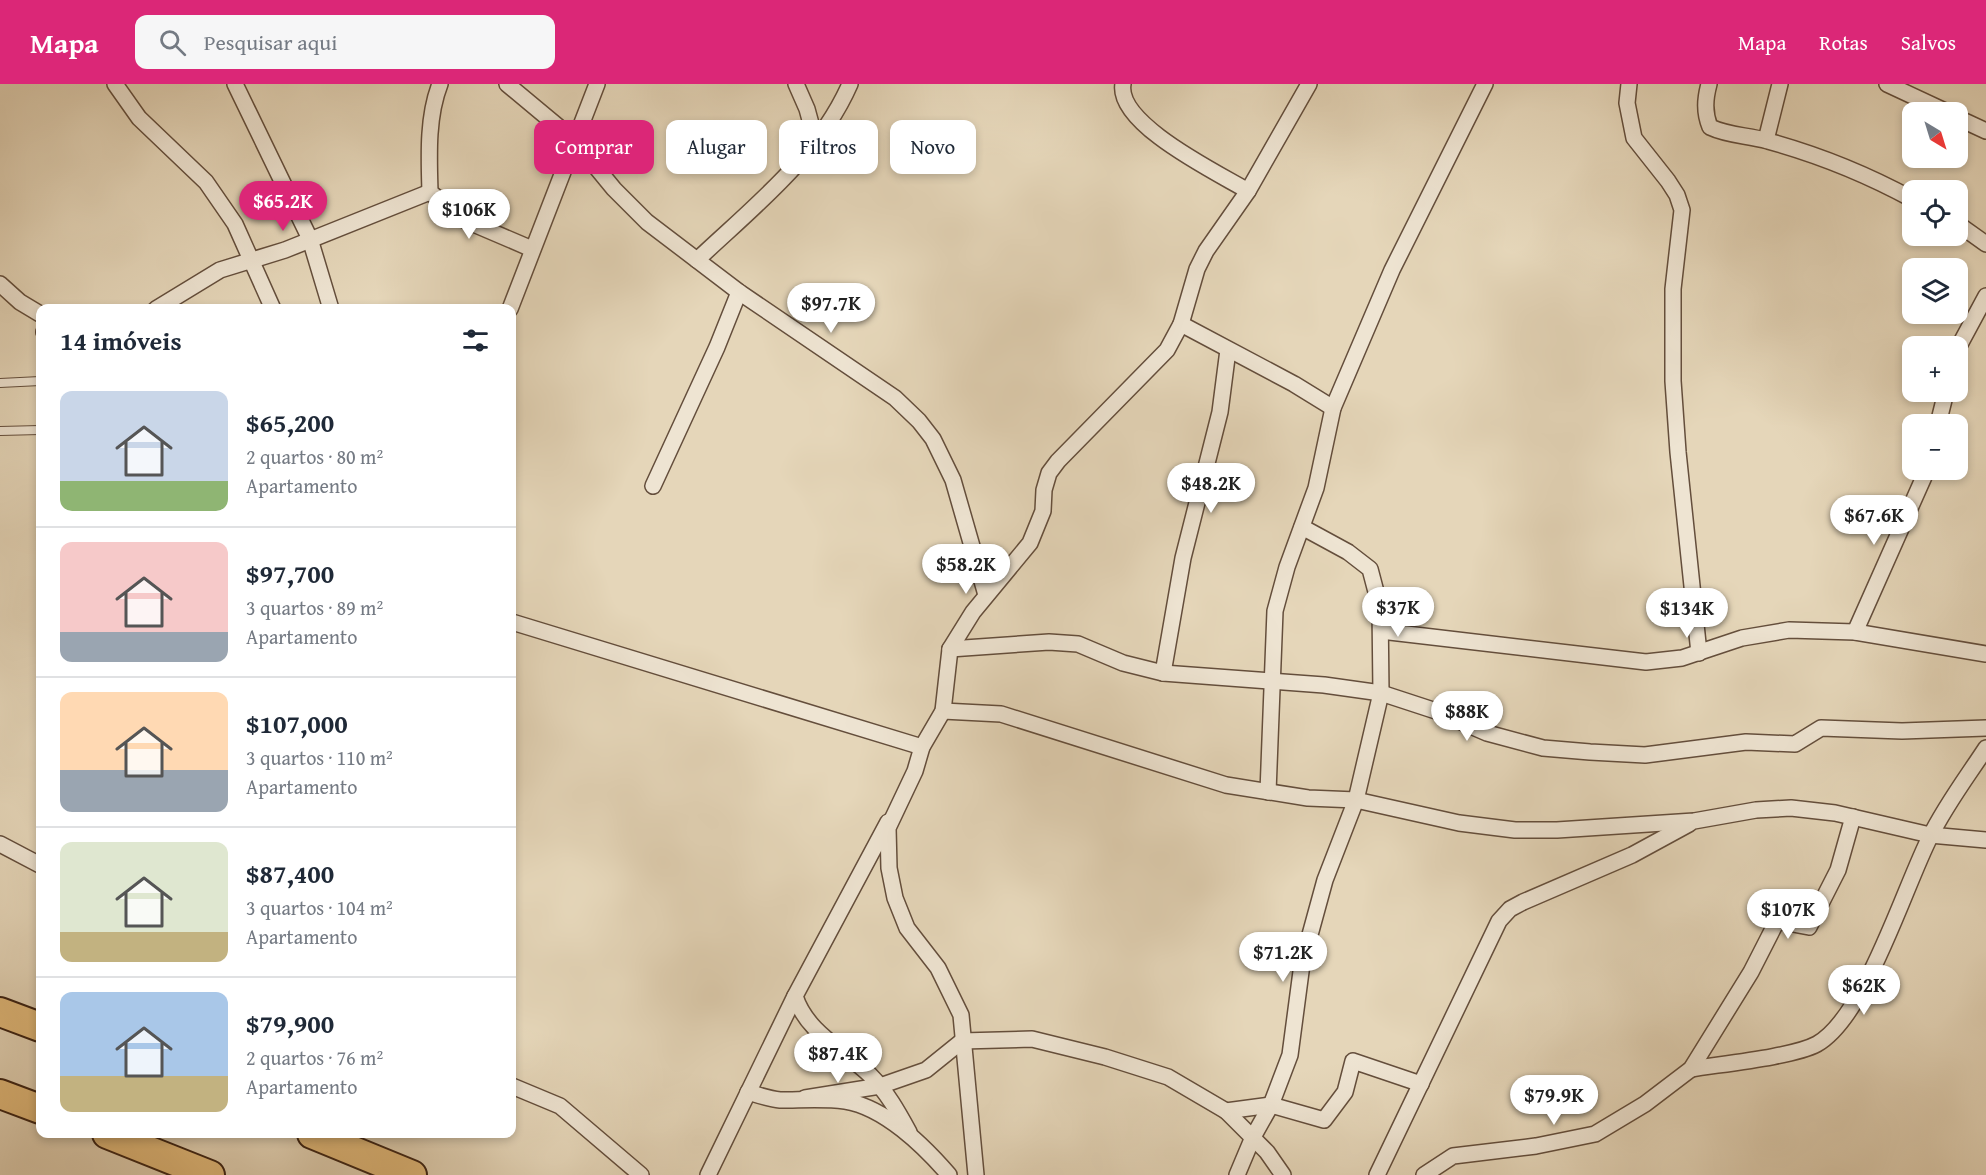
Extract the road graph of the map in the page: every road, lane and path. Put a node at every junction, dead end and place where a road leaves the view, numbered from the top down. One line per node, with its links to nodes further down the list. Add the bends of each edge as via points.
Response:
1 (115, 84): 33 (street, via 139,118 206,182 235,224)
2 (440, 84): 27 (street, via 429,156)
3 (507, 84): 16 (street)
4 (597, 84): 17 (street)
5 (796, 84): 18 (street)
6 (850, 84): 19 (street)
7 (1123, 84): 26 (street, via 1131,111 1149,129)
8 (1309, 84): 26 (street)
9 (1485, 84): 48 (street, via 1392,270)
10 (1629, 84): 59 (street, via 1627,103 1634,138 1668,181 1682,210 1673,288 1673,381)
11 (1709, 84): 22 (street, via 1706,109 1710,127)
12 (1780, 84): 22 (street)
13 (1887, 84): 15 (street)
14 (241, 88): 30 (street)
15 (1926, 102)
16 (550, 120)
17 (581, 120)
18 (810, 120)
19 (830, 120)
20 (1968, 123): 21 (street)
21 (1986, 131)
22 (1766, 140): 28 (street, via 1845,166)
23 (560, 174): 32 (street)
24 (602, 174): 34 (street, via 647,222)
25 (788, 174): 34 (street)
26 (1248, 191): 43 (street, via 1197,269)
27 (430, 192): 30 (street); 32 (street, via 462,219)
28 (1902, 194)
29 (1968, 231): 31 (street)
30 (310, 239): 33 (street); 40 (street)
31 (1986, 244)
32 (532, 249): 41 (street)
33 (251, 260): 38 (street, via 220,270); 39 (street)
34 (697, 260): 36 (street)
35 (0, 284): 42 (street)
36 (739, 292): 52 (street); 54 (street, via 881,387 919,421 933,439 953,480)
37 (1986, 296): 44 (street)
38 (164, 304)
39 (271, 304)
40 (330, 304)
41 (512, 304)
42 (36, 312)
43 (1180, 324): 45 (street); 54 (street, via 1167,350 1048,474 1043,511 1030,543)
44 (1964, 336)
45 (1228, 350): 48 (street); 61 (street, via 1220,412 1183,558)
46 (36, 381): 47 (lane)
47 (0, 383)
48 (1333, 408): 53 (street, via 1316,488)
49 (0, 430): 50 (lane)
50 (36, 430)
51 (1923, 480): 57 (street)
52 (653, 486)
53 (1302, 527): 56 (street, via 1348,552 1370,570 1380,607); 62 (street, via 1275,611)
54 (986, 595): 58 (street)
55 (516, 623): 66 (street)
56 (1381, 631): 59 (street, via 1646,662); 63 (street)
57 (1855, 633): 59 (street, via 1768,632); 60 (street)
58 (950, 648): 61 (street, via 1078,644 1124,663); 64 (street)
59 (1699, 653)
60 (1986, 654)
61 (1163, 672): 62 (street)
62 (1272, 682): 63 (street); 69 (street)
63 (1381, 693): 65 (street, via 1487,733 1543,748 1590,752 1646,755 1746,742 1796,744 1821,728); 70 (street)
64 (943, 711): 66 (street); 69 (street, via 1001,714 1226,785)
65 (1986, 728)
66 (922, 747): 68 (street)
67 (1986, 748): 73 (street)
68 (915, 771): 77 (street); 80 (street, via 888,828 889,868 907,928 938,968 952,994 961,1016)
69 (1268, 792): 70 (street)
70 (1356, 800): 72 (street, via 1459,824 1515,830); 88 (street, via 1325,880 1307,943 1290,1055)
71 (1853, 817): 72 (street, via 1791,808); 73 (street); 81 (street, via 1838,870 1809,927 1777,921 1751,972)
72 (1694, 821): 82 (street, via 1632,855 1510,909 1498,921)
73 (1930, 835): 74 (street); 81 (street, via 1862,991 1836,1026 1817,1044)
74 (1986, 840)
75 (0, 844): 76 (street)
76 (36, 863)
77 (795, 996): 83 (street, via 809,1023); 85 (street)
78 (0, 1012): 79 (highway)
79 (36, 1026)
80 (962, 1041): 83 (street, via 926,1070); 90 (street, via 1032,1039 1105,1057 1168,1077); 100 (street)
81 (1691, 1069): 104 (street, via 1645,1104 1595,1134 1453,1156)
82 (1421, 1083): 88 (street, via 1353,1061 1345,1092 1324,1120); 103 (street)
83 (880, 1086): 87 (street); 91 (street)
84 (516, 1088): 97 (street, via 560,1106)
85 (748, 1092): 87 (street, via 778,1100); 98 (street)
86 (0, 1094): 89 (highway)
87 (806, 1098): 91 (street, via 847,1101)
88 (1271, 1105): 90 (street); 92 (street)
89 (36, 1108)
90 (1227, 1111): 92 (street)
91 (909, 1132): 99 (street)
92 (1253, 1137): 101 (street); 102 (street)
93 (116, 1138): 95 (highway)
94 (322, 1138): 96 (highway)
95 (210, 1175)
96 (412, 1175)
97 (641, 1175)
98 (708, 1175)
99 (949, 1175)
100 (976, 1175)
101 (1237, 1175)
102 (1283, 1175)
103 (1377, 1175)
104 (1424, 1175)

